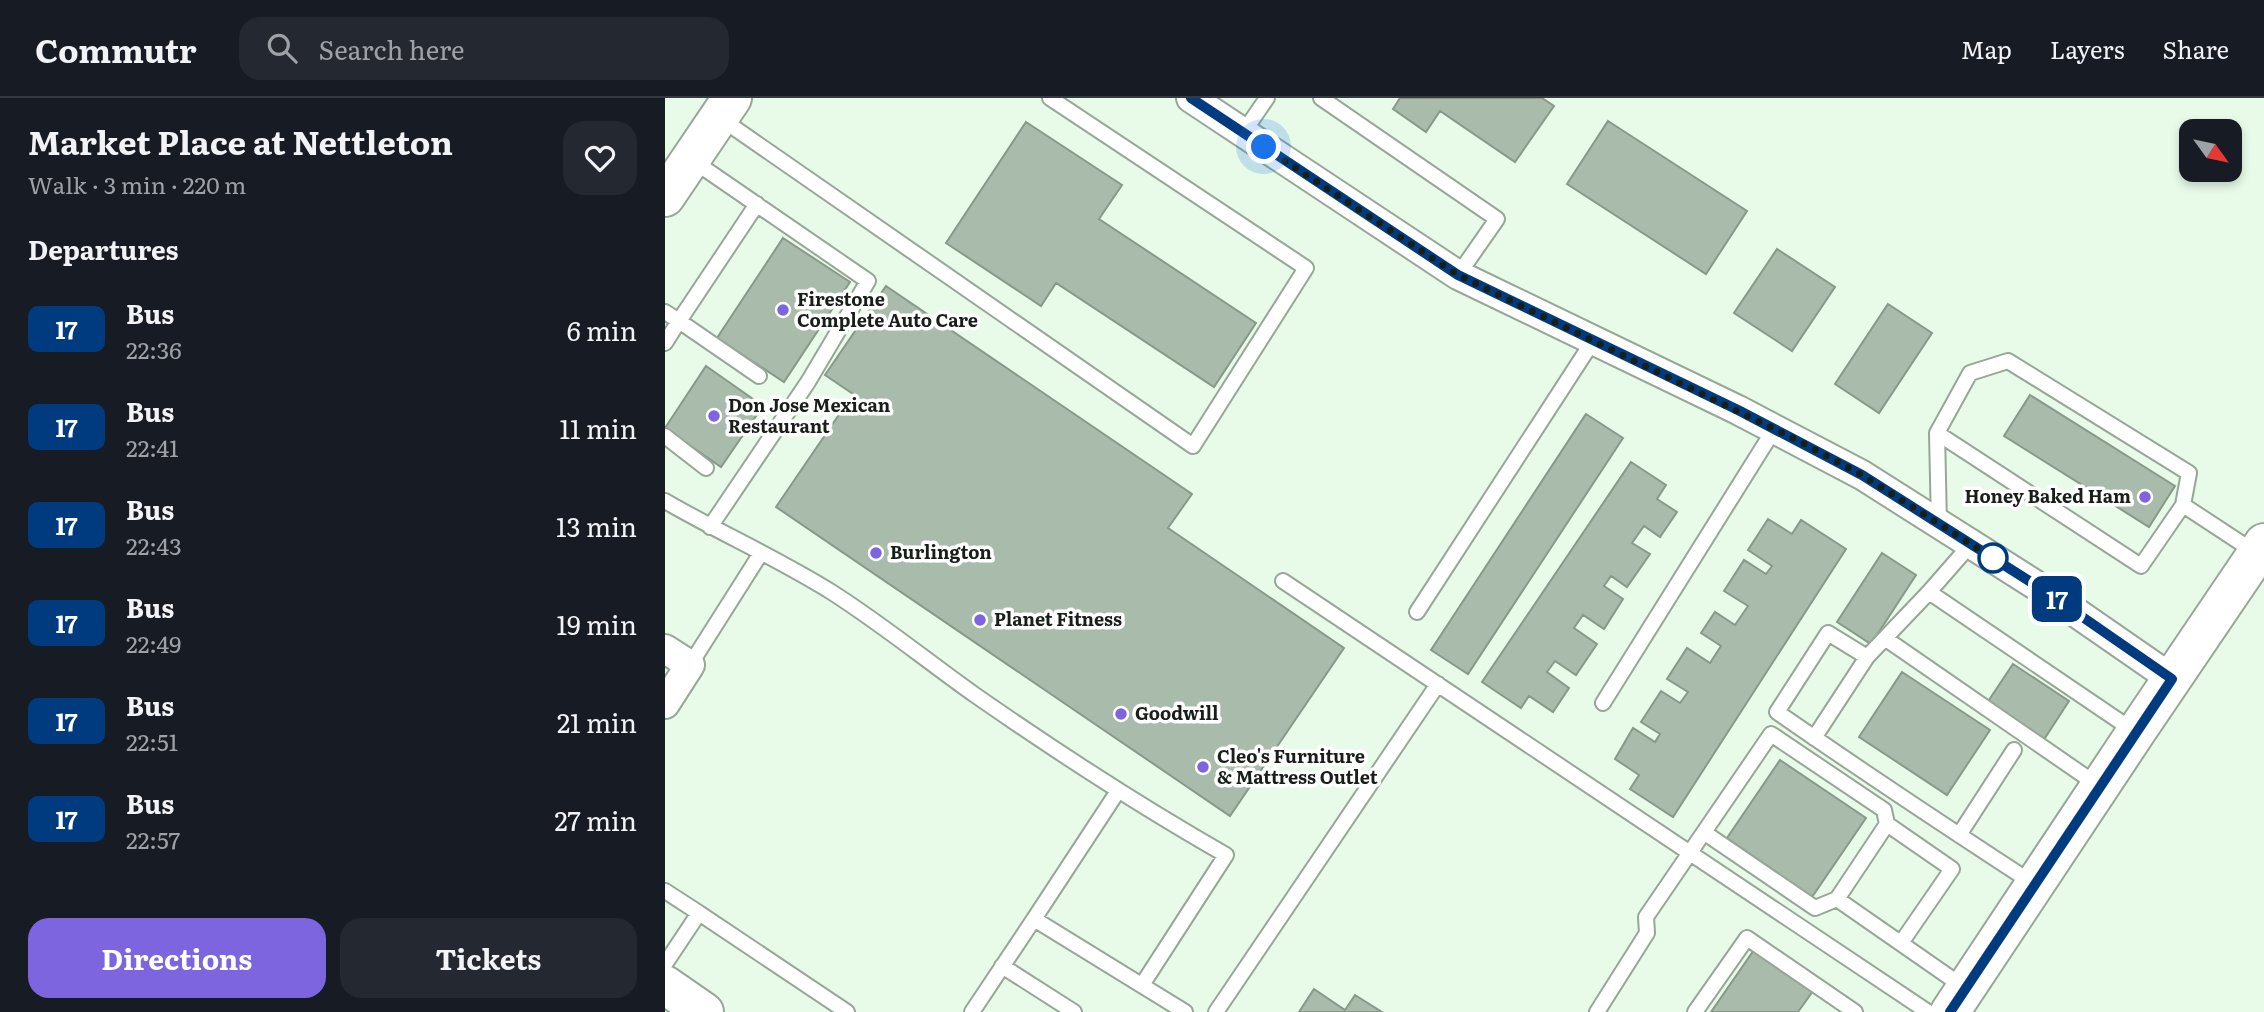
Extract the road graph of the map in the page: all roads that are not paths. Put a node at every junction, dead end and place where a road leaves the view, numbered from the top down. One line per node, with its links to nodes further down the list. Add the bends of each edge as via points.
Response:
1 (1050, 98): 5 (lane, via 1306,268 1193,446)
2 (1191, 98): 6 (street)
3 (1267, 98): 6 (lane)
4 (1321, 98): 10 (lane, via 1497,219)
5 (725, 107): 7 (main road)
6 (1243, 133): 10 (street)
7 (690, 159): 8 (main road); 9 (lane)
8 (665, 197)
9 (757, 204): 12 (lane); 23 (lane, via 868,281 808,383)
10 (1458, 275): 13 (street)
11 (665, 312): 12 (lane)
12 (679, 321): 14 (lane); 15 (lane)
13 (1593, 341): 16 (street); 29 (lane)
14 (665, 342)
15 (759, 376)
16 (1775, 428): 22 (street); 36 (lane)
17 (1937, 433): 21 (lane, via 2141,566); 21 (lane, via 1970,373 2008,361 2189,474); 22 (lane)
18 (665, 436): 19 (lane)
19 (706, 468)
20 (665, 501): 23 (lane)
21 (2183, 505): 25 (lane)
22 (1940, 524): 24 (street)
23 (710, 527): 26 (lane)
24 (1971, 544): 28 (lane); 34 (street)
25 (2262, 552): 34 (main road)
26 (761, 553): 33 (lane); 42 (lane, via 905,641)
27 (1283, 581): 35 (lane)
28 (1929, 592): 30 (lane); 38 (lane)
29 (1417, 612)
30 (1886, 639): 32 (lane); 41 (lane)
31 (665, 649): 33 (street)
32 (1867, 657): 39 (lane); 39 (lane, via 1828,634 1777,712)
33 (691, 665): 37 (street)
34 (2172, 679): 38 (main road)
35 (1438, 684): 46 (lane); 63 (lane)
36 (1603, 703)
37 (665, 704)
38 (2136, 732): 41 (main road)
39 (1814, 738): 45 (lane)
40 (2014, 750): 45 (lane)
41 (2100, 787): 47 (main road)
42 (1118, 791): 51 (lane); 56 (lane, via 1226,855)
43 (1887, 824): 44 (lane, via 1884,810 1771,734); 49 (lane); 52 (lane, via 1952,869)
44 (1705, 833): 46 (lane); 49 (lane, via 1815,908)
45 (1959, 835): 47 (lane)
46 (1691, 852): 64 (lane, via 1646,917 1647,933); 67 (lane)
47 (2035, 884): 57 (main road)
48 (665, 891): 50 (lane)
49 (1837, 899): 52 (lane)
50 (699, 914): 53 (lane); 59 (lane)
51 (1034, 919): 54 (lane); 56 (lane)
52 (1902, 943): 57 (lane)
53 (665, 964)
54 (1002, 966): 60 (lane); 61 (lane)
55 (665, 985): 58 (main road)
56 (1142, 985): 62 (lane)
57 (1958, 1000)
58 (704, 1012)
59 (847, 1012)
60 (972, 1012)
61 (1075, 1012)
62 (1185, 1012)
63 (1216, 1012)
64 (1597, 1012)
65 (1695, 1012): 66 (lane, via 1747,937)
66 (1855, 1012)
67 (1928, 1012)

